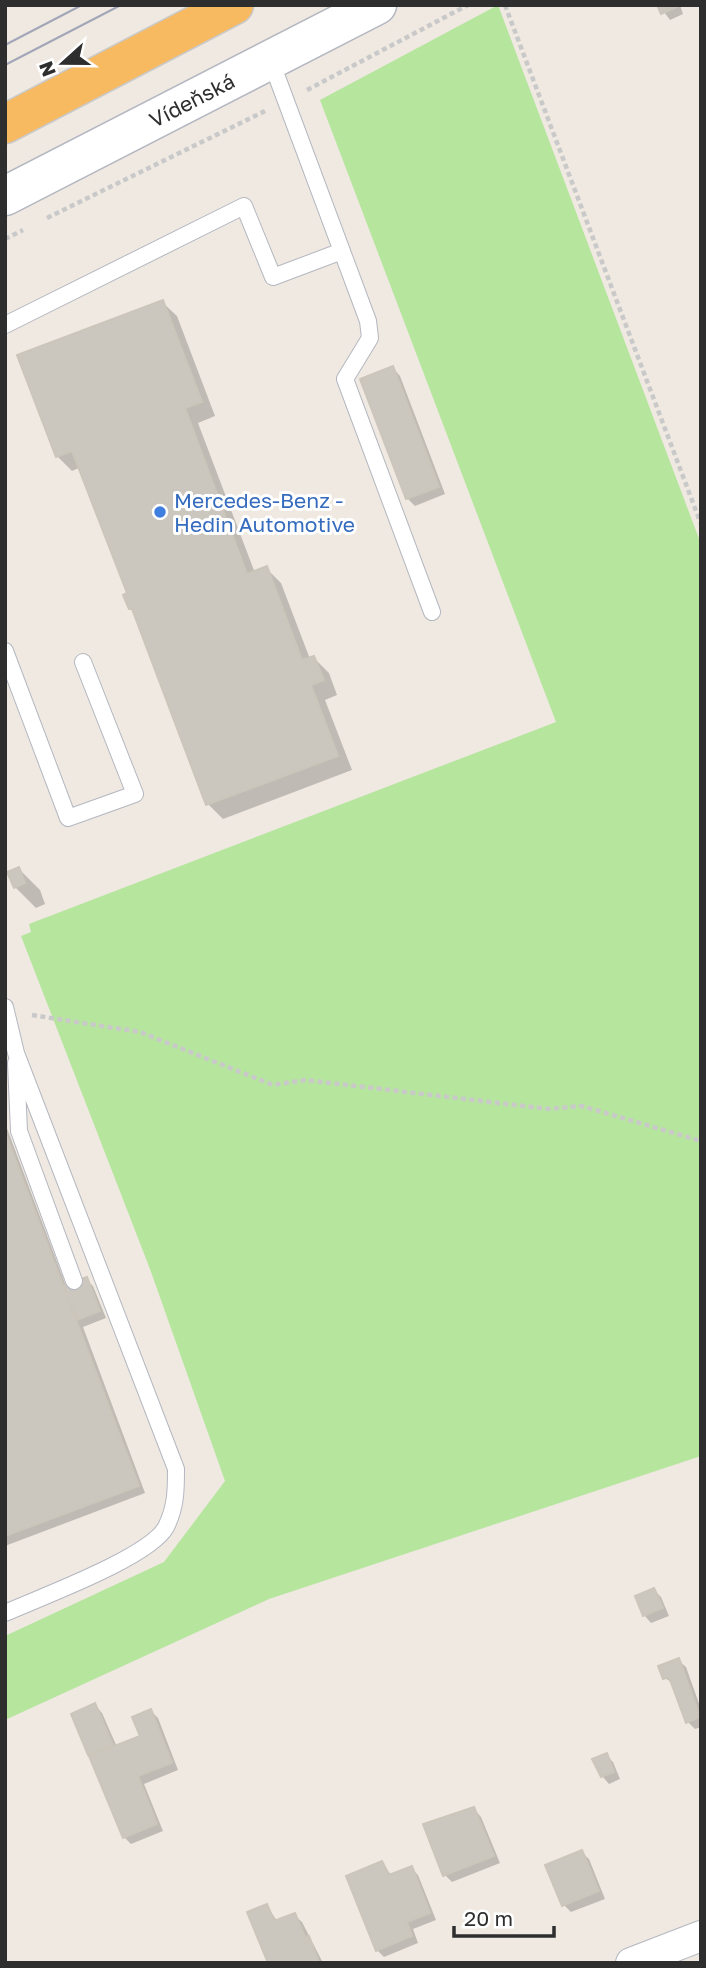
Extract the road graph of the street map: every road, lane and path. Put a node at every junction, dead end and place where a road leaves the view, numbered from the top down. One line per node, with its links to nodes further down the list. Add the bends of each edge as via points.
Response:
1 (234, 5): 7 (highway)
2 (377, 5): 5 (street, Vídeňská)
3 (468, 5): 6 (path)
4 (505, 5): 14 (path)
5 (271, 61): 6 (lane); 8 (street, Vídeňská)
6 (286, 100): 9 (path); 12 (lane)
7 (5, 124)
8 (5, 196)
9 (42, 221)
10 (30, 227): 11 (path)
11 (5, 239)
12 (342, 251): 13 (lane, via 273,277 244,206); 15 (lane, via 370,338 345,379)
13 (5, 325)
14 (701, 524)
15 (432, 612)
16 (5, 651): 17 (lane, via 68,818 135,794)
17 (83, 662)
18 (6, 1010): 19 (lane); 20 (path, via 140,1032 273,1085 305,1080 549,1108 582,1106)
19 (16, 1053): 21 (lane, via 19,1131); 22 (lane, via 176,1469 177,1500 165,1529 145,1549)
20 (701, 1141)
21 (74, 1281)
22 (5, 1613)
23 (701, 1936): 24 (street)
24 (631, 1963)

